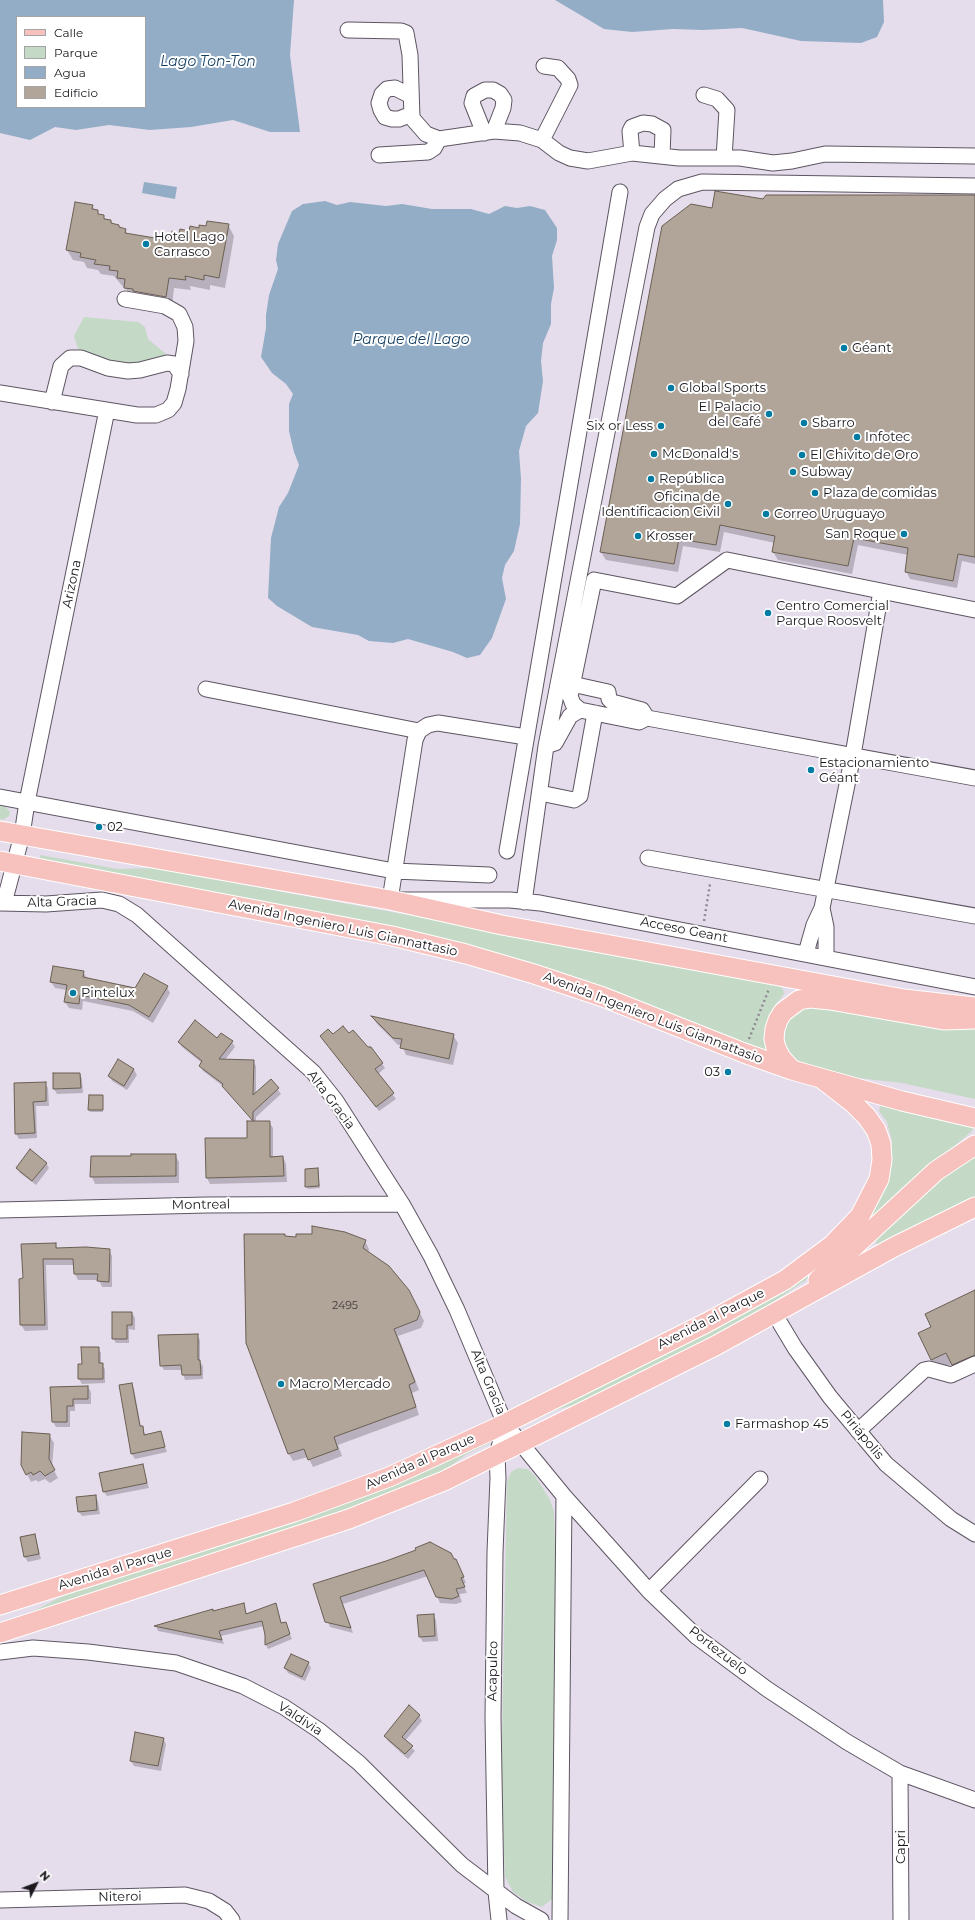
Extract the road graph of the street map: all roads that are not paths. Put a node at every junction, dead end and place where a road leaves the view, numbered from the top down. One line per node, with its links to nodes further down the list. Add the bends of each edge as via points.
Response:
1 (348, 30): 4 (street, via 401,30 406,33 410,55)
2 (544, 66): 7 (street, via 558,68 570,85)
3 (704, 95): 12 (street, via 717,99 727,110)
4 (410, 96): 5 (street); 5 (street, via 395,88 387,89 379,103 385,117 392,120)
5 (412, 114): 6 (street, via 417,126 426,134)
6 (439, 139): 7 (street, via 489,132 520,133); 9 (street, via 428,152)
7 (542, 140): 8 (street, via 559,153 588,161)
8 (632, 153): 10 (street); 10 (street, via 630,131 632,127 643,123 652,124 663,130)
9 (379, 155)
10 (662, 156): 12 (street)
11 (975, 156): 12 (street, via 825,154 792,162 773,163)
12 (724, 158)
13 (975, 186): 20 (street, via 702,182 678,189 665,199 652,214 647,227)
14 (620, 192): 29 (street)
15 (125, 299): 16 (street, via 164,306 179,314 185,327 186,341)
16 (181, 374): 18 (street, via 174,364 167,363 128,371 108,368 81,358 70,358 61,366); 19 (street, via 174,403 168,410 156,415 137,415)
17 (0, 393): 18 (street)
18 (52, 402): 19 (street)
19 (107, 410): 35 (street, Arizona)
20 (579, 578): 21 (street); 24 (street)
21 (594, 580): 22 (street, via 677,596 727,560); 24 (street)
22 (882, 591): 23 (street); 31 (street)
23 (975, 610)
24 (566, 683): 26 (street, via 573,704); 27 (street, via 608,692 612,702 642,710); 30 (street)
25 (206, 689): 28 (street)
26 (588, 712): 27 (street, via 639,722); 30 (street, via 570,716 555,743); 33 (street, via 580,796 574,800)
27 (647, 718): 31 (street)
28 (419, 731): 29 (street, via 438,723); 41 (street, via 415,740)
29 (526, 737): 38 (street)
30 (546, 746): 33 (street)
31 (853, 755): 32 (street); 43 (street)
32 (975, 778)
33 (540, 793): 45 (street)
34 (0, 797): 35 (street)
35 (27, 802): 37 (street, Arizona); 41 (street)
36 (0, 831): 37 (main road)
37 (22, 835): 40 (street, Arizona); 44 (main road)
38 (507, 851)
39 (648, 858): 43 (street)
40 (7, 862): 46 (street, Arizona); 54 (main road, Avenida Ingeniero Luis Giannattasio, via 392,936 466,954 603,997)
41 (394, 871): 42 (street); 44 (street)
42 (489, 876)
43 (826, 890): 47 (street); 48 (street)
44 (390, 900): 45 (street, Acceso Geant); 52 (main road, via 502,925 904,999)
45 (524, 902): 49 (street, Acceso Geant)
46 (2, 903): 60 (street, Alta Gracia, via 46,904 102,900 119,904 137,914 313,1072 336,1101)
47 (822, 908): 49 (street); 50 (street, via 826,927)
48 (975, 916)
49 (806, 953): 50 (street, Acceso Geant)
50 (826, 957): 51 (street, Acceso Geant)
51 (975, 987)
52 (975, 1007)
53 (975, 1019): 54 (main road, via 944,1020 830,1000 799,1000 783,1012 778,1020 774,1039 781,1058)
54 (792, 1070): 55 (main road, Avenida Ingeniero Luis Giannattasio)
55 (822, 1079): 56 (main road, Avenida Ingeniero Luis Giannattasio); 66 (main road, Avenida al Parque, via 867,1117 878,1137 882,1160 879,1179 860,1216 815,1259 774,1286)
56 (856, 1088): 57 (main road, via 902,1088); 58 (main road, Avenida Ingeniero Luis Giannattasio)
57 (975, 1104)
58 (975, 1118)
59 (975, 1145): 63 (main road, via 936,1170 820,1279)
60 (402, 1204): 62 (street, Montreal); 66 (street, Alta Gracia, via 431,1256)
61 (975, 1207): 63 (main road, via 894,1247)
62 (0, 1210)
63 (774, 1313): 65 (street, Piriápolis, via 830,1398); 66 (main road, Avenida al Parque, via 648,1380)
64 (975, 1364): 65 (street, via 951,1375 924,1370)
65 (858, 1431): 70 (street, Piriápolis, via 886,1464 951,1519)
66 (513, 1433): 67 (main road, Avenida al Parque); 69 (street, Portezuelo); 72 (main road, Avenida al Parque, via 294,1512)
67 (497, 1455): 73 (main road, Avenida al Parque, via 444,1481 349,1519); 77 (street, Acapulco, via 493,1718)
68 (760, 1479): 71 (street)
69 (564, 1496): 71 (street, Portezuelo); 82 (street)
70 (975, 1534)
71 (648, 1591): 75 (street, Portezuelo, via 697,1637 767,1689)
72 (0, 1605)
73 (0, 1633)
74 (0, 1652): 77 (street, Valdivia, via 33,1648 88,1652 176,1664 243,1686 284,1707 320,1730 358,1763 462,1865)
75 (900, 1774): 76 (street, Portezuelo); 83 (street, Capri)
76 (975, 1800)
77 (496, 1892): 80 (street, Acapulco); 81 (street, Valdivia)
78 (0, 1900): 79 (street, Niteroi, via 185,1896 209,1901 225,1911)
79 (232, 1920)
80 (499, 1920)
81 (541, 1920)
82 (560, 1920)
83 (901, 1920)

